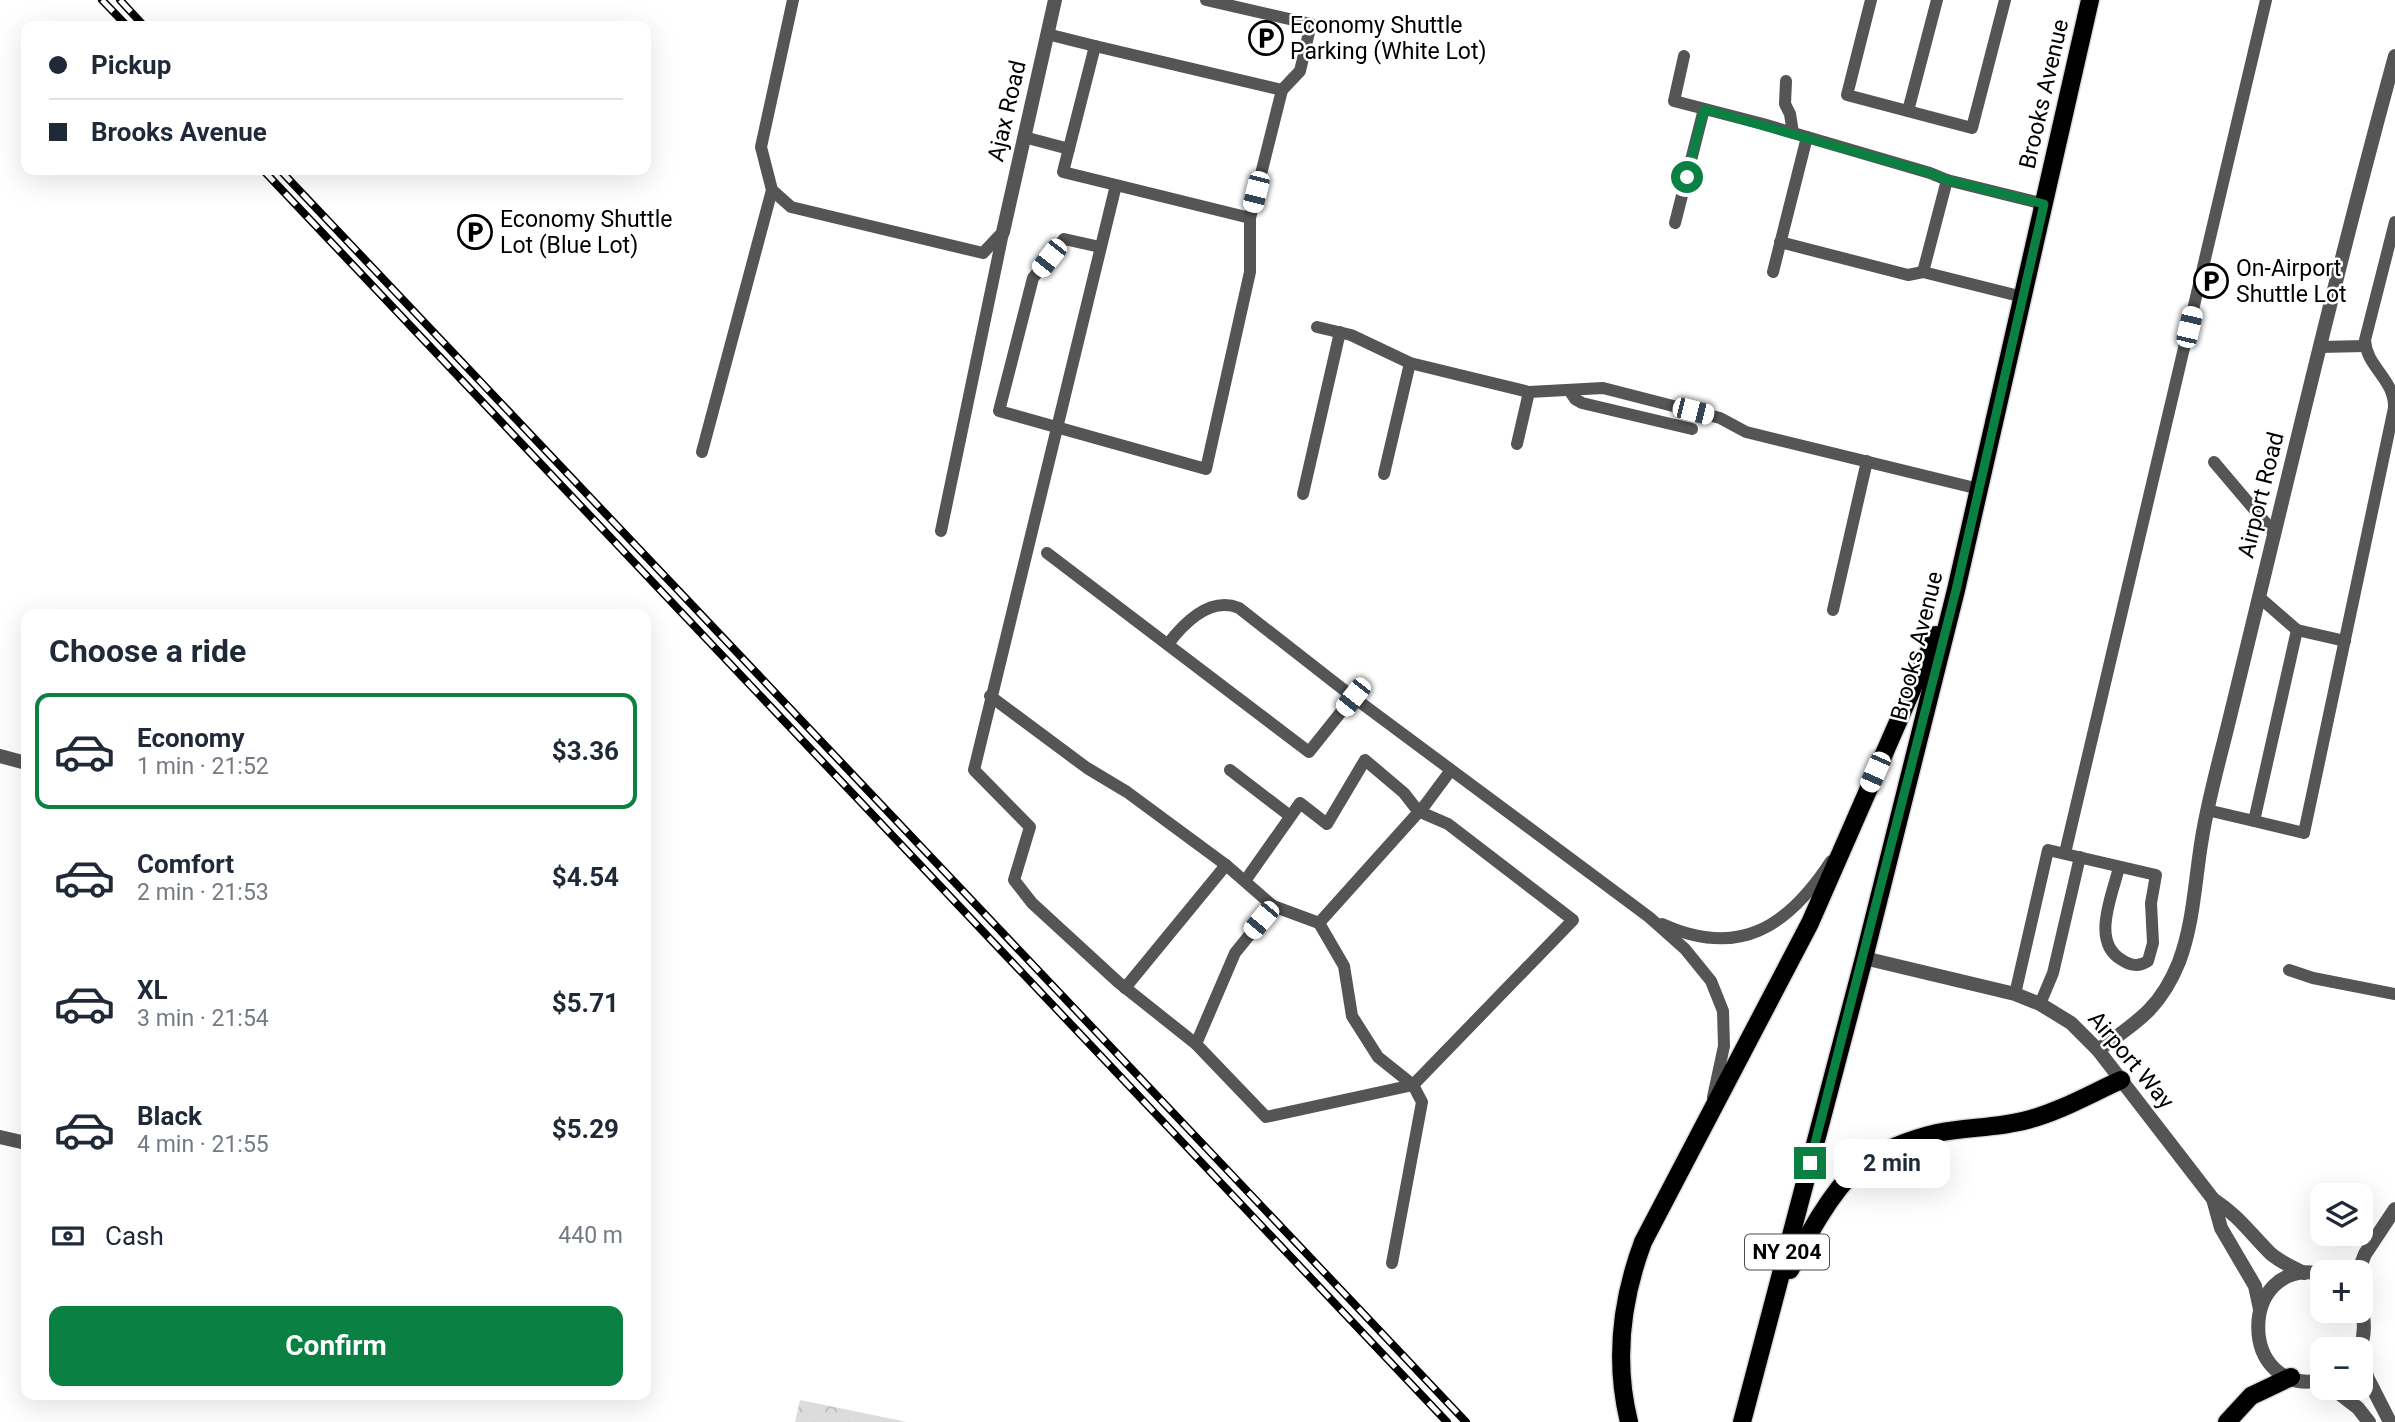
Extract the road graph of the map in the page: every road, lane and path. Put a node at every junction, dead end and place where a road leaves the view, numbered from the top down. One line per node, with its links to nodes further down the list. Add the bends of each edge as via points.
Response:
1 (793, 0): 24 (lane, via 761,147)
2 (1055, 0): 9 (street, Ajax Road)
3 (1206, 0): 15 (lane, via 1311,24 1300,71)
4 (1871, 0): 17 (lane, via 1847,95)
5 (1937, 0): 17 (lane)
6 (2006, 0): 17 (lane, via 1972,128)
7 (2266, 0): 72 (lane)
8 (2088, 1): 25 (main road, Brooks Avenue / NY 204)
9 (1048, 34): 10 (lane); 19 (street, Ajax Road)
10 (1095, 46): 15 (lane); 21 (lane)
11 (2395, 55): 14 (street, Airport Road)
12 (1685, 57): 16 (lane, via 1674,101)
13 (1786, 81): 18 (lane, via 1785,104)
14 (2391, 88): 37 (street, Airport Road)
15 (1282, 90): 26 (lane)
16 (1704, 109): 18 (lane); 28 (lane)
17 (1908, 111)
18 (1793, 133): 20 (lane)
19 (1024, 137): 21 (lane); 29 (street, Ajax Road)
20 (1807, 137): 22 (lane); 30 (lane)
21 (1069, 149): 23 (lane, via 1063,172)
22 (1947, 180): 25 (lane); 33 (lane)
23 (1116, 185): 26 (lane); 31 (lane)
24 (772, 190): 29 (lane, via 791,207 982,253); 46 (lane)
25 (2044, 204): 34 (main road, Brooks Avenue / NY 204)
26 (1250, 218): 42 (lane, via 1250,272 1206,469)
27 (2395, 222): 38 (lane)
28 (1675, 223)
29 (1003, 232): 52 (lane)
30 (1780, 242): 32 (lane); 33 (lane, via 1908,275)
31 (1100, 247): 42 (lane); 42 (lane, via 1064,239 1033,278 999,411)
32 (1773, 272)
33 (1923, 272): 34 (lane)
34 (2023, 297): 50 (main road, Brooks Avenue / NY 204)
35 (1317, 327): 36 (lane)
36 (1340, 332): 39 (lane); 51 (lane)
37 (2320, 346): 38 (lane); 53 (street, Airport Road)
38 (2365, 346): 45 (lane, via 2393,392)
39 (1410, 363): 41 (lane); 49 (lane)
40 (1569, 390): 41 (lane); 43 (lane, via 1582,403); 47 (lane, via 1613,391 1720,418 1746,432)
41 (1529, 392): 44 (lane)
42 (1056, 428): 61 (lane)
43 (1692, 429)
44 (1517, 444)
45 (2390, 449): 59 (lane)
46 (702, 452)
47 (1867, 461): 50 (lane); 57 (lane)
48 (2214, 462): 53 (lane)
49 (1384, 474)
50 (1979, 488): 55 (main road, Brooks Avenue / NY 204)
51 (1303, 494)
52 (941, 530)
53 (2275, 534): 56 (street, Airport Road)
54 (1047, 553): 60 (lane)
55 (1956, 590): 71 (main road); 80 (main road, Brooks Avenue / NY 204)
56 (2259, 597): 58 (lane); 67 (street, Airport Road)
57 (1833, 610)
58 (2297, 630): 59 (lane); 70 (lane)
59 (2345, 641): 70 (lane, via 2304,833)
60 (1168, 644): 62 (lane, via 1203,611 1230,604); 62 (lane, via 1309,752)
61 (990, 696): 74 (lane); 82 (lane, via 974,770 1030,827 1014,880 1032,903)
62 (1353, 697): 66 (lane)
63 (0, 756): 64 (street)
64 (21, 762)
65 (1230, 770): 69 (lane)
66 (1451, 770): 68 (lane); 78 (lane)
67 (2207, 810): 70 (lane); 87 (street, Airport Road, via 2194,906 2172,978 2153,1008)
68 (1418, 811): 69 (lane, via 1365,760 1327,824 1300,803); 79 (lane); 89 (lane, via 1448,824 1573,920)
69 (1290, 816): 76 (lane)
70 (2254, 821)
71 (1850, 830): 78 (lane, via 1807,893 1759,931 1714,939); 90 (main road, via 1790,963)
72 (2065, 853): 73 (lane); 83 (lane, via 2048,850)
73 (2080, 857): 75 (lane); 85 (lane, via 2053,973)
74 (1226, 865): 76 (lane); 82 (lane)
75 (2119, 866): 75 (lane, via 2157,875 2151,903 2152,948 2142,965 2121,960 2107,942 2106,920)
76 (1245, 881): 77 (lane)
77 (1273, 906): 79 (lane); 86 (lane, via 1235,953)
78 (1649, 918): 90 (lane, via 1696,961 1711,981 1723,1011 1722,1060)
79 (1319, 923): 89 (lane, via 1343,966 1352,1016 1378,1057)
80 (1864, 958): 83 (street, Airport Way); 100 (main road, Brooks Avenue / NY 204)
81 (2289, 970): 84 (lane)
82 (1125, 988): 86 (lane)
83 (2015, 994): 85 (street, Airport Way)
84 (2395, 994)
85 (2040, 1004): 87 (street, Airport Way, via 2081,1031)
86 (1196, 1044): 89 (lane, via 1266,1117)
87 (2098, 1050): 88 (street, Airport Way)
88 (2121, 1080): 93 (street, Airport Way); 100 (main road, via 2055,1112 1909,1141 1860,1165 1812,1230)
89 (1413, 1085): 96 (lane, via 1422,1101)
90 (1701, 1131): 105 (main road, via 1643,1242 1630,1279 1621,1347)
91 (0, 1137): 92 (street)
92 (21, 1142)
93 (2213, 1199): 97 (street, Airport Way, via 2234,1213 2284,1264); 99 (street, Airport Way, via 2221,1228 2255,1286)
94 (2395, 1209): 95 (street)
95 (2363, 1260)
96 (1392, 1263)
97 (2304, 1273): 98 (street); 99 (street, via 2277,1284)
98 (2310, 1273)
99 (2260, 1309): 101 (street, via 2258,1342 2271,1363)
100 (1771, 1315): 106 (main road, Brooks Avenue / NY 204)
101 (2291, 1377): 102 (street); 107 (main road, via 2251,1396)
102 (2310, 1380)
103 (2373, 1389): 109 (street)
104 (2348, 1400): 108 (street)
105 (1629, 1422)
106 (1742, 1422)
107 (2227, 1422)
108 (2369, 1422)
109 (2390, 1422)

